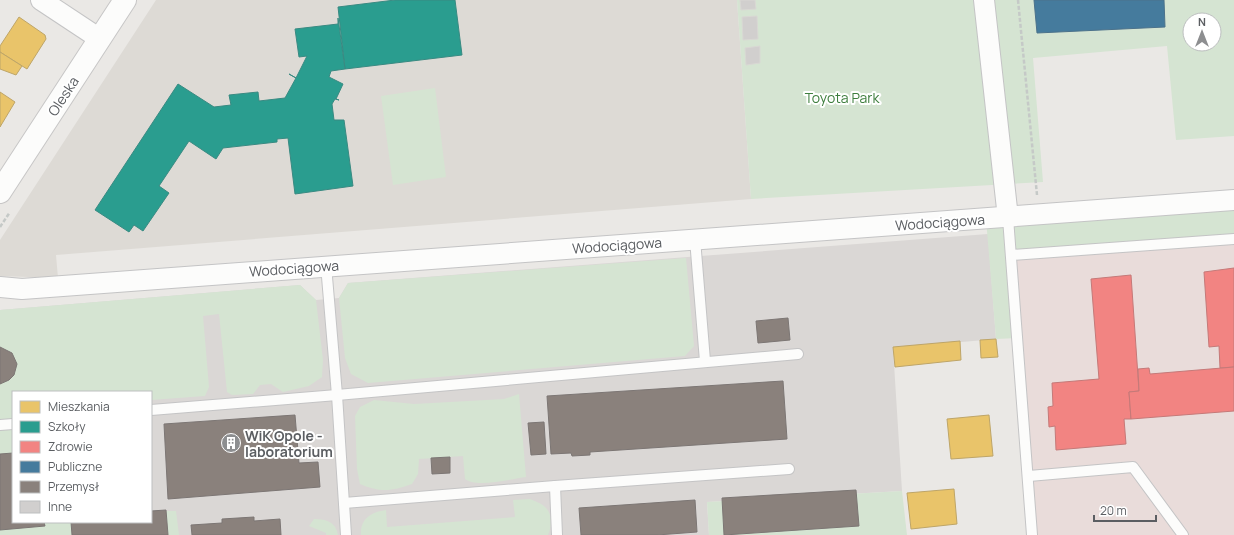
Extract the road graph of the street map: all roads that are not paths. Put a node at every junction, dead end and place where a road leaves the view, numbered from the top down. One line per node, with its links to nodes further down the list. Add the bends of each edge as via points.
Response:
1 (41, 0): 4 (street)
2 (125, 0): 4 (main road, Oleska)
3 (984, 0): 7 (street)
4 (100, 39): 5 (main road, Oleska)
5 (0, 192)
6 (1234, 200): 7 (street, Wodociągowa)
7 (1008, 218): 8 (street, Wodociągowa); 10 (lane)
8 (695, 239): 11 (street, Wodociągowa); 14 (lane)
9 (1234, 240): 10 (lane)
10 (1011, 255): 20 (lane)
11 (326, 265): 12 (street, Wodociągowa, via 22,289); 15 (lane)
12 (0, 287)
13 (798, 354): 14 (lane)
14 (705, 361): 15 (lane)
15 (337, 395): 16 (lane); 22 (lane)
16 (152, 410)
17 (12, 424): 18 (lane)
18 (0, 425)
19 (789, 469): 21 (lane)
20 (1029, 476): 25 (lane); 26 (lane, via 1133,467)
21 (555, 486): 22 (lane); 24 (lane)
22 (344, 503): 23 (lane)
23 (346, 535)
24 (557, 535)
25 (1032, 535)
26 (1183, 535)

